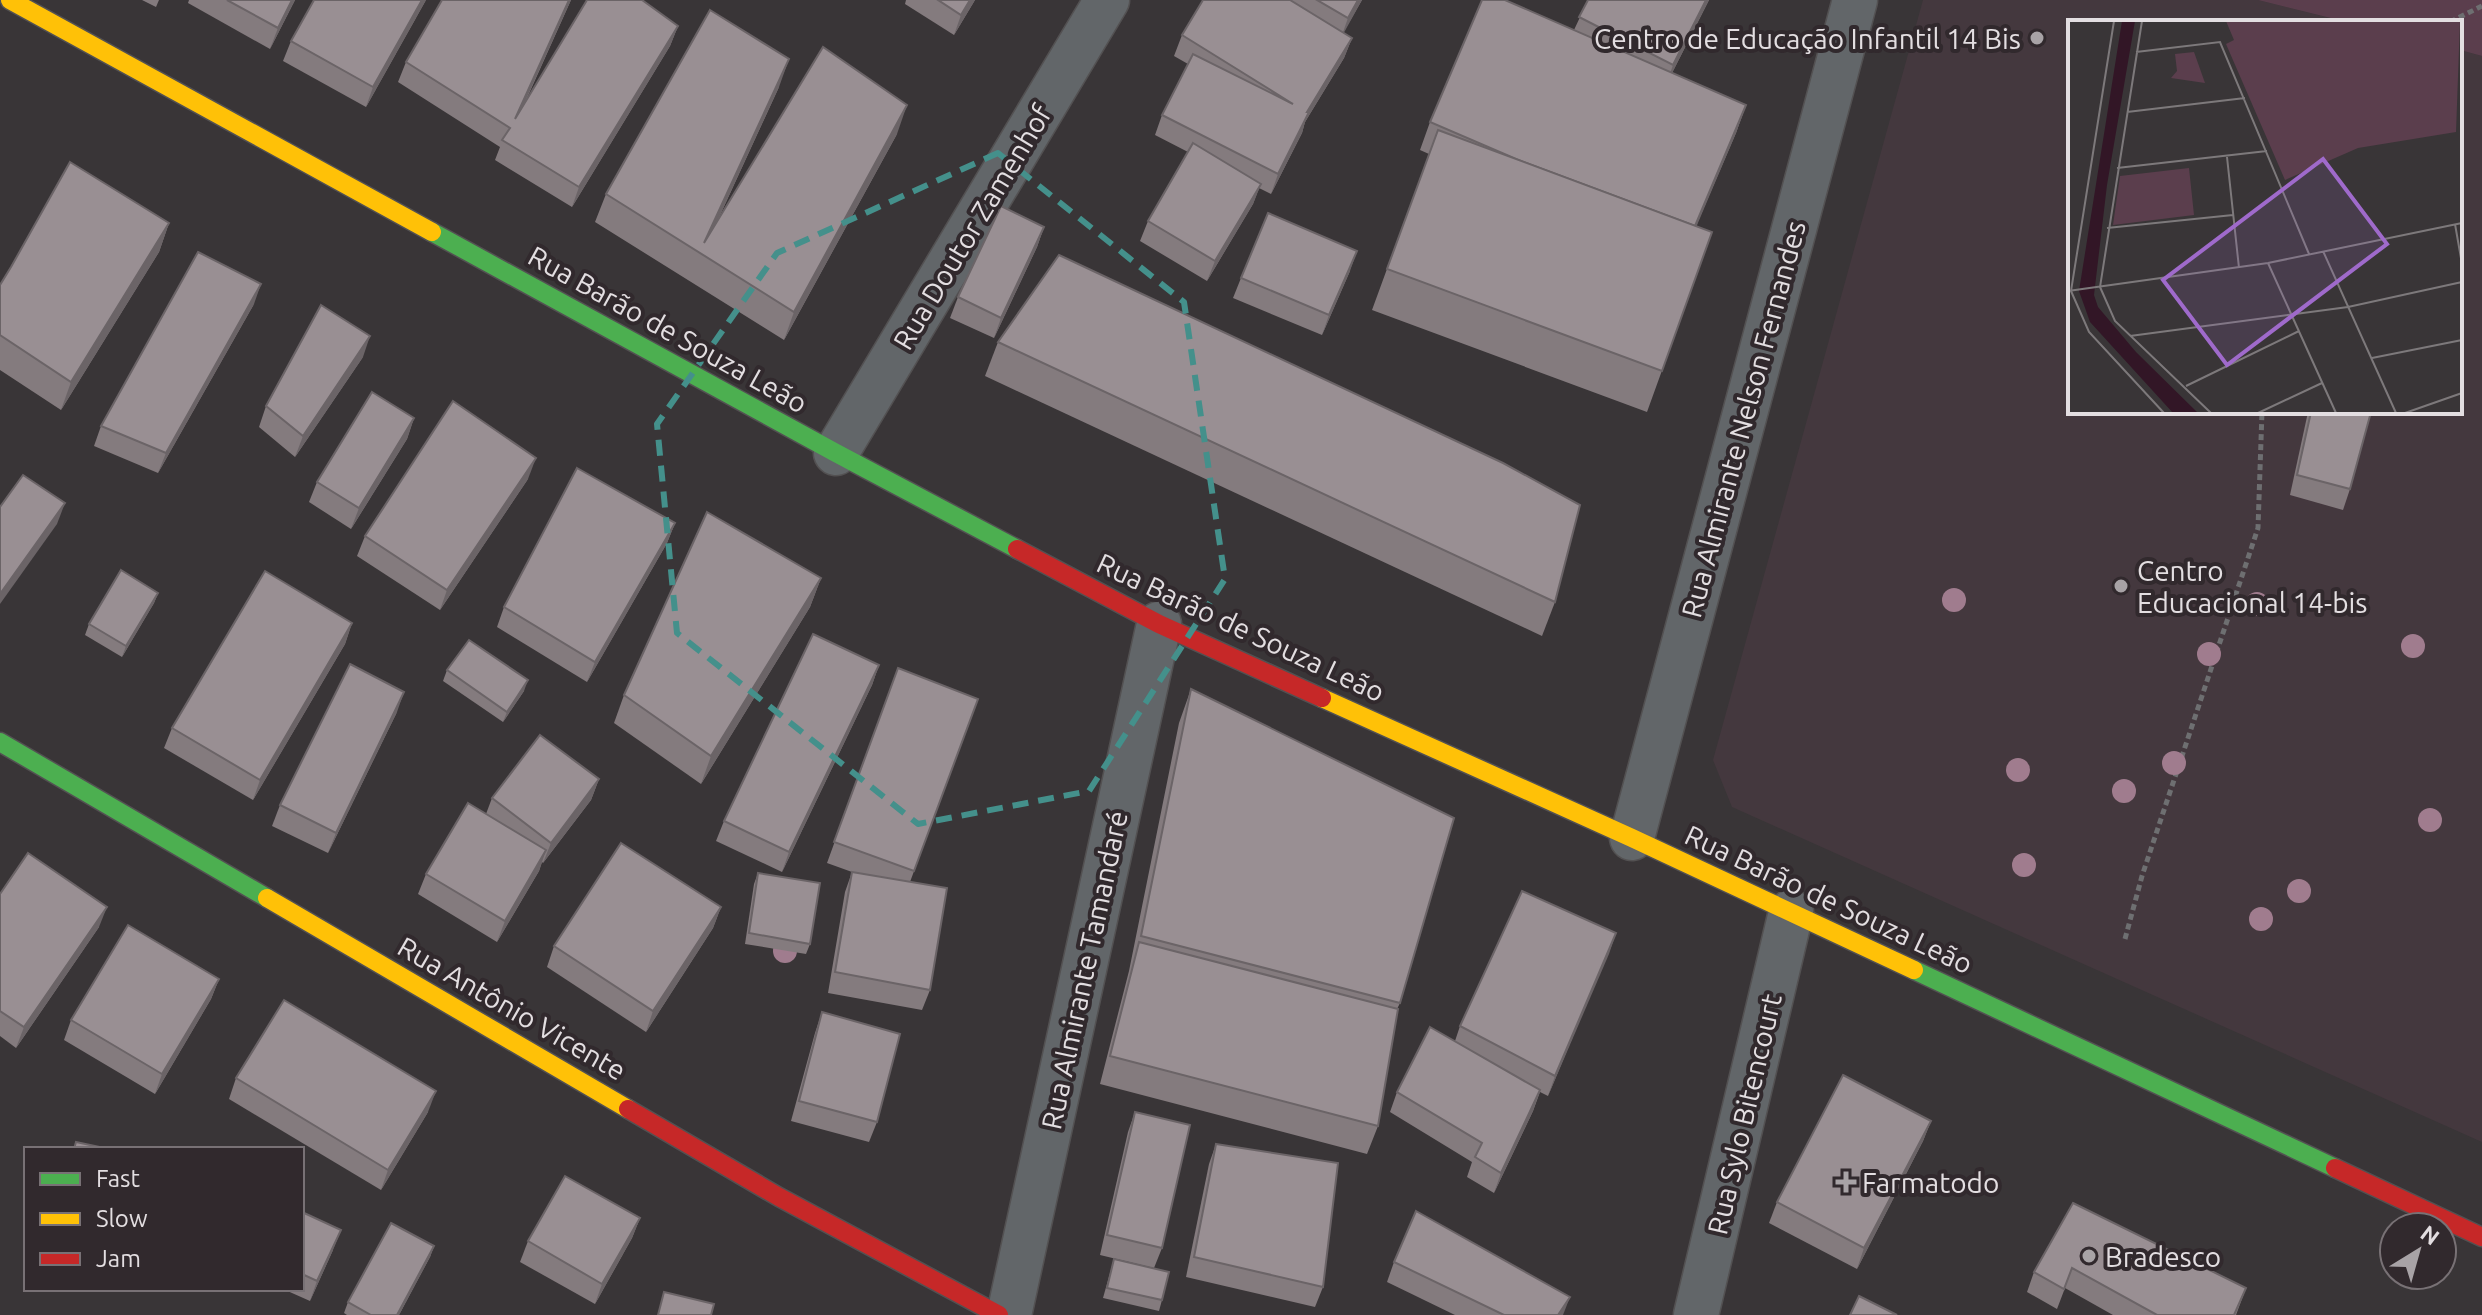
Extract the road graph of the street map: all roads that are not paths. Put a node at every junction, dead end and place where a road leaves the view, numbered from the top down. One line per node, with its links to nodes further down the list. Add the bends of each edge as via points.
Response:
1 (10, 0): 4 (main road, Rua Barão de Souza Leão)
2 (1107, 0): 4 (street, Rua Doutor Zamenhof)
3 (1855, 0): 7 (street, Rua Almirante Nelson Fernandes)
4 (836, 453): 5 (main road, Rua Barão de Souza Leão)
5 (1159, 624): 7 (main road, Rua Barão de Souza Leão); 11 (street, Rua Almirante Tamandaré)
6 (0, 742): 10 (main road, Rua Antônio Vicente, via 765,1189)
7 (1632, 838): 8 (main road, Rua Barão de Souza Leão)
8 (1791, 912): 9 (main road, Rua Barão de Souza Leão); 12 (street, Rua Sylo Bitencourt)
9 (2482, 1237)
10 (999, 1315)
11 (1009, 1315)
12 (1696, 1315)

